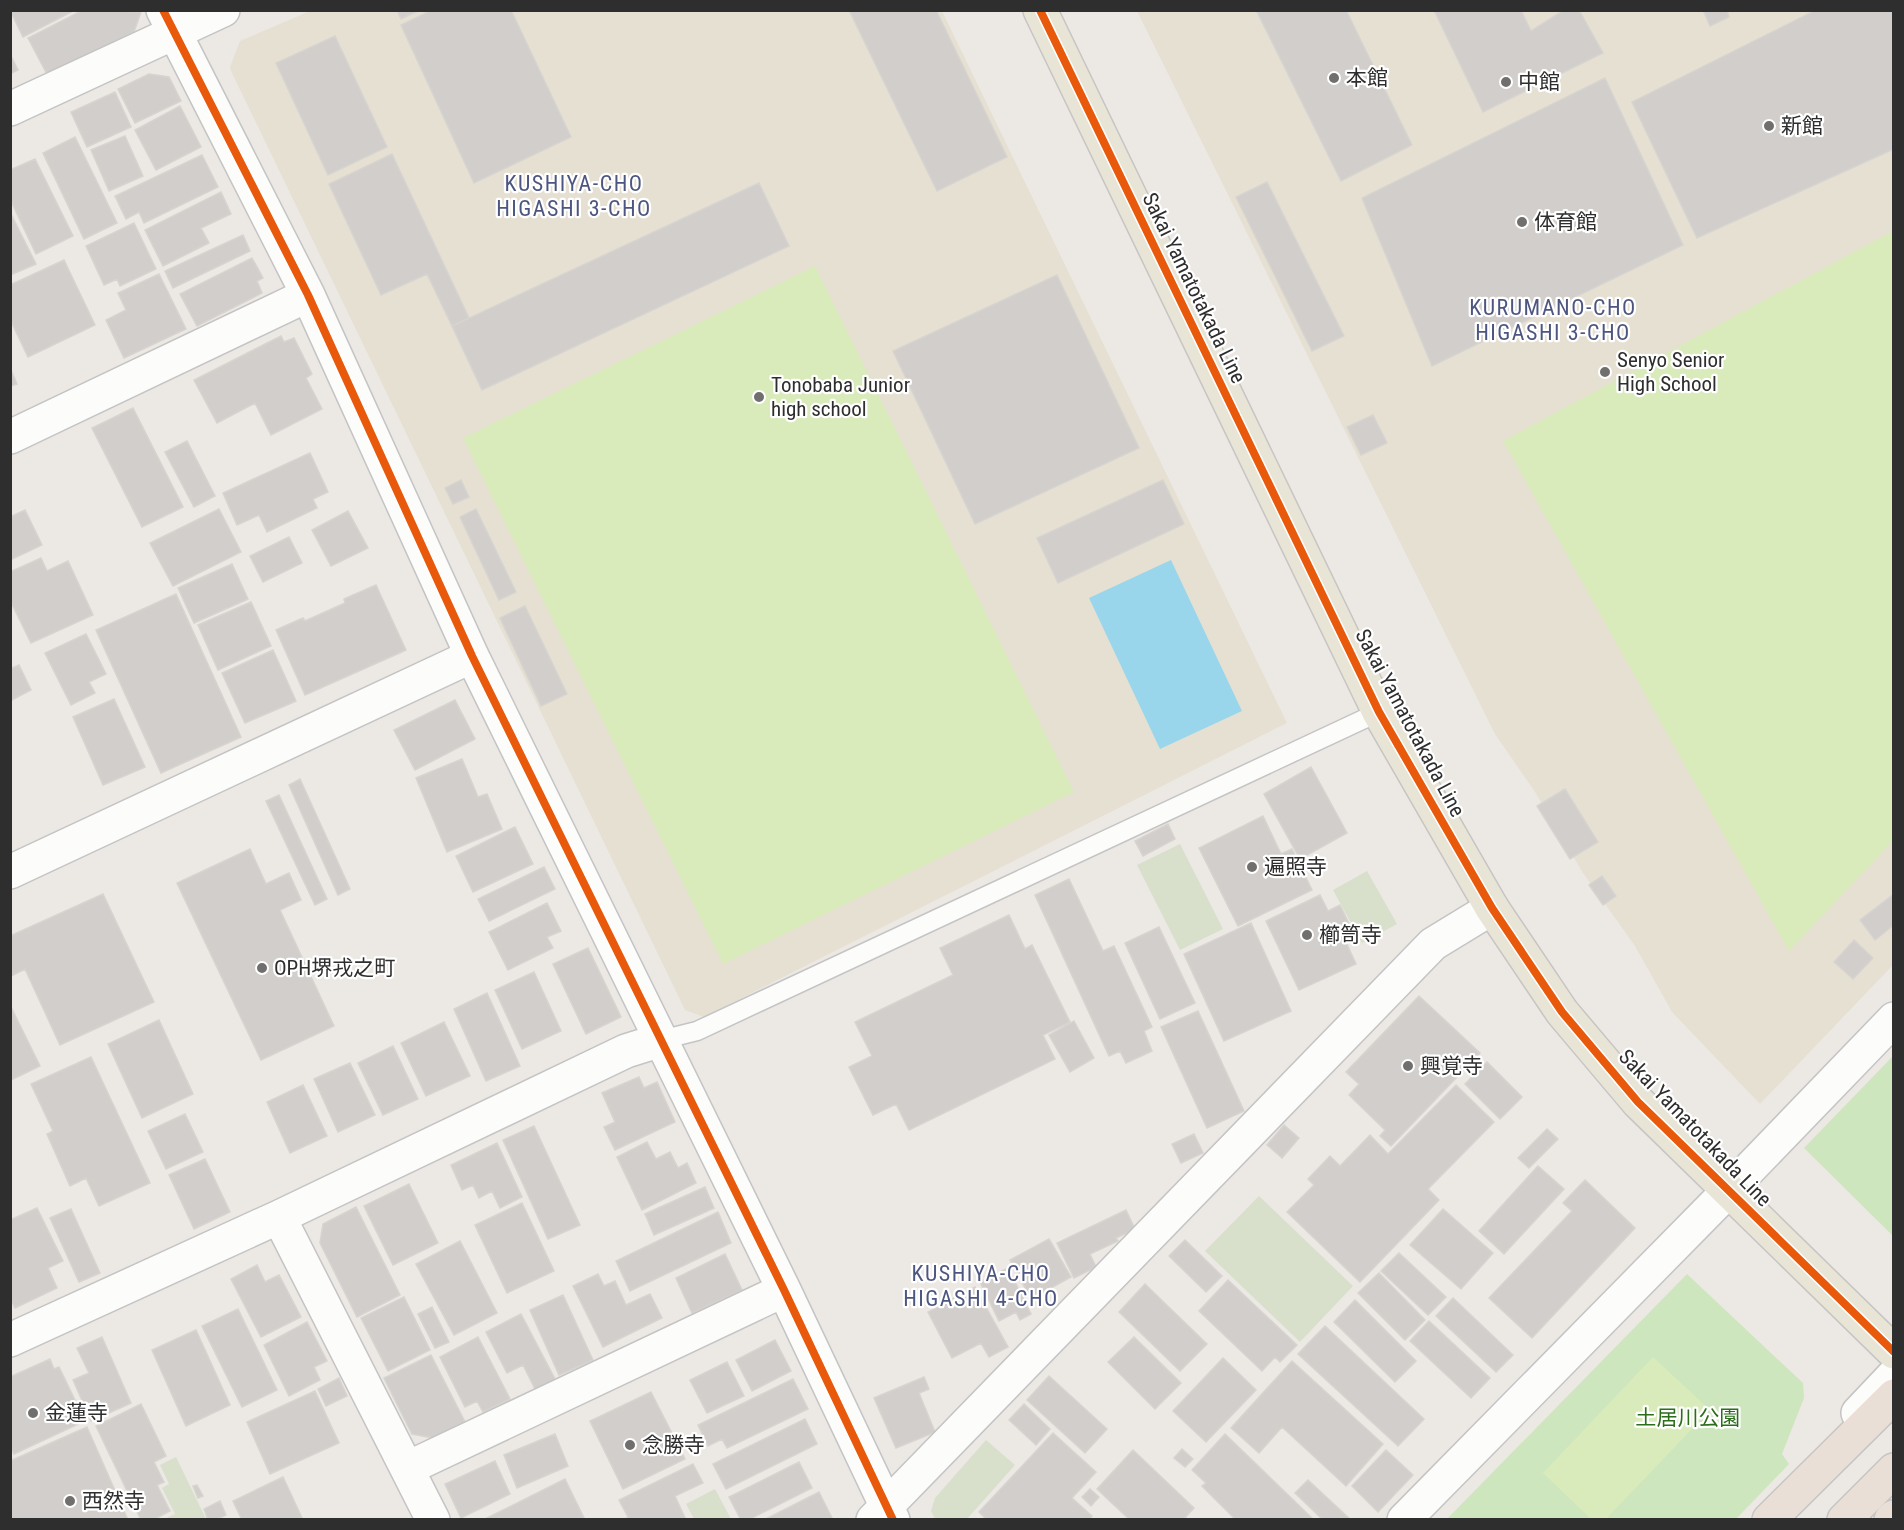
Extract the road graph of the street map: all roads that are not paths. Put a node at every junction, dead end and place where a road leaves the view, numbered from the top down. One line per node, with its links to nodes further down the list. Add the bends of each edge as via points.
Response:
1 (223, 10): 3 (street)
2 (1040, 10): 8 (main road, Sakai Yamatotakada Line)
3 (169, 22): 4 (street); 5 (street)
4 (10, 109)
5 (308, 295): 6 (street); 7 (street)
6 (10, 437)
7 (472, 656): 9 (street); 12 (street)
8 (1379, 712): 10 (main road, Sakai Yamatotakada Line); 12 (lane, via 697,1031)
9 (10, 872)
10 (1492, 908): 13 (main road, Sakai Yamatotakada Line, via 1562,1012 1592,1048 1638,1102); 22 (street, via 1433,944)
11 (1893, 1019): 13 (street)
12 (661, 1040): 14 (street, via 626,1052); 15 (street)
13 (1729, 1190): 17 (main road, Sakai Yamatotakada Line); 24 (street)
14 (279, 1217): 16 (street); 20 (street)
15 (784, 1290): 20 (street); 22 (street)
16 (10, 1340)
17 (1893, 1352)
18 (1893, 1375): 25 (street)
19 (1893, 1396): 26 (highway)
20 (408, 1468): 23 (street)
21 (1893, 1470): 27 (highway)
22 (884, 1515)
23 (434, 1520)
24 (1404, 1520)
25 (1758, 1520)
26 (1768, 1520)
27 (1844, 1520)

